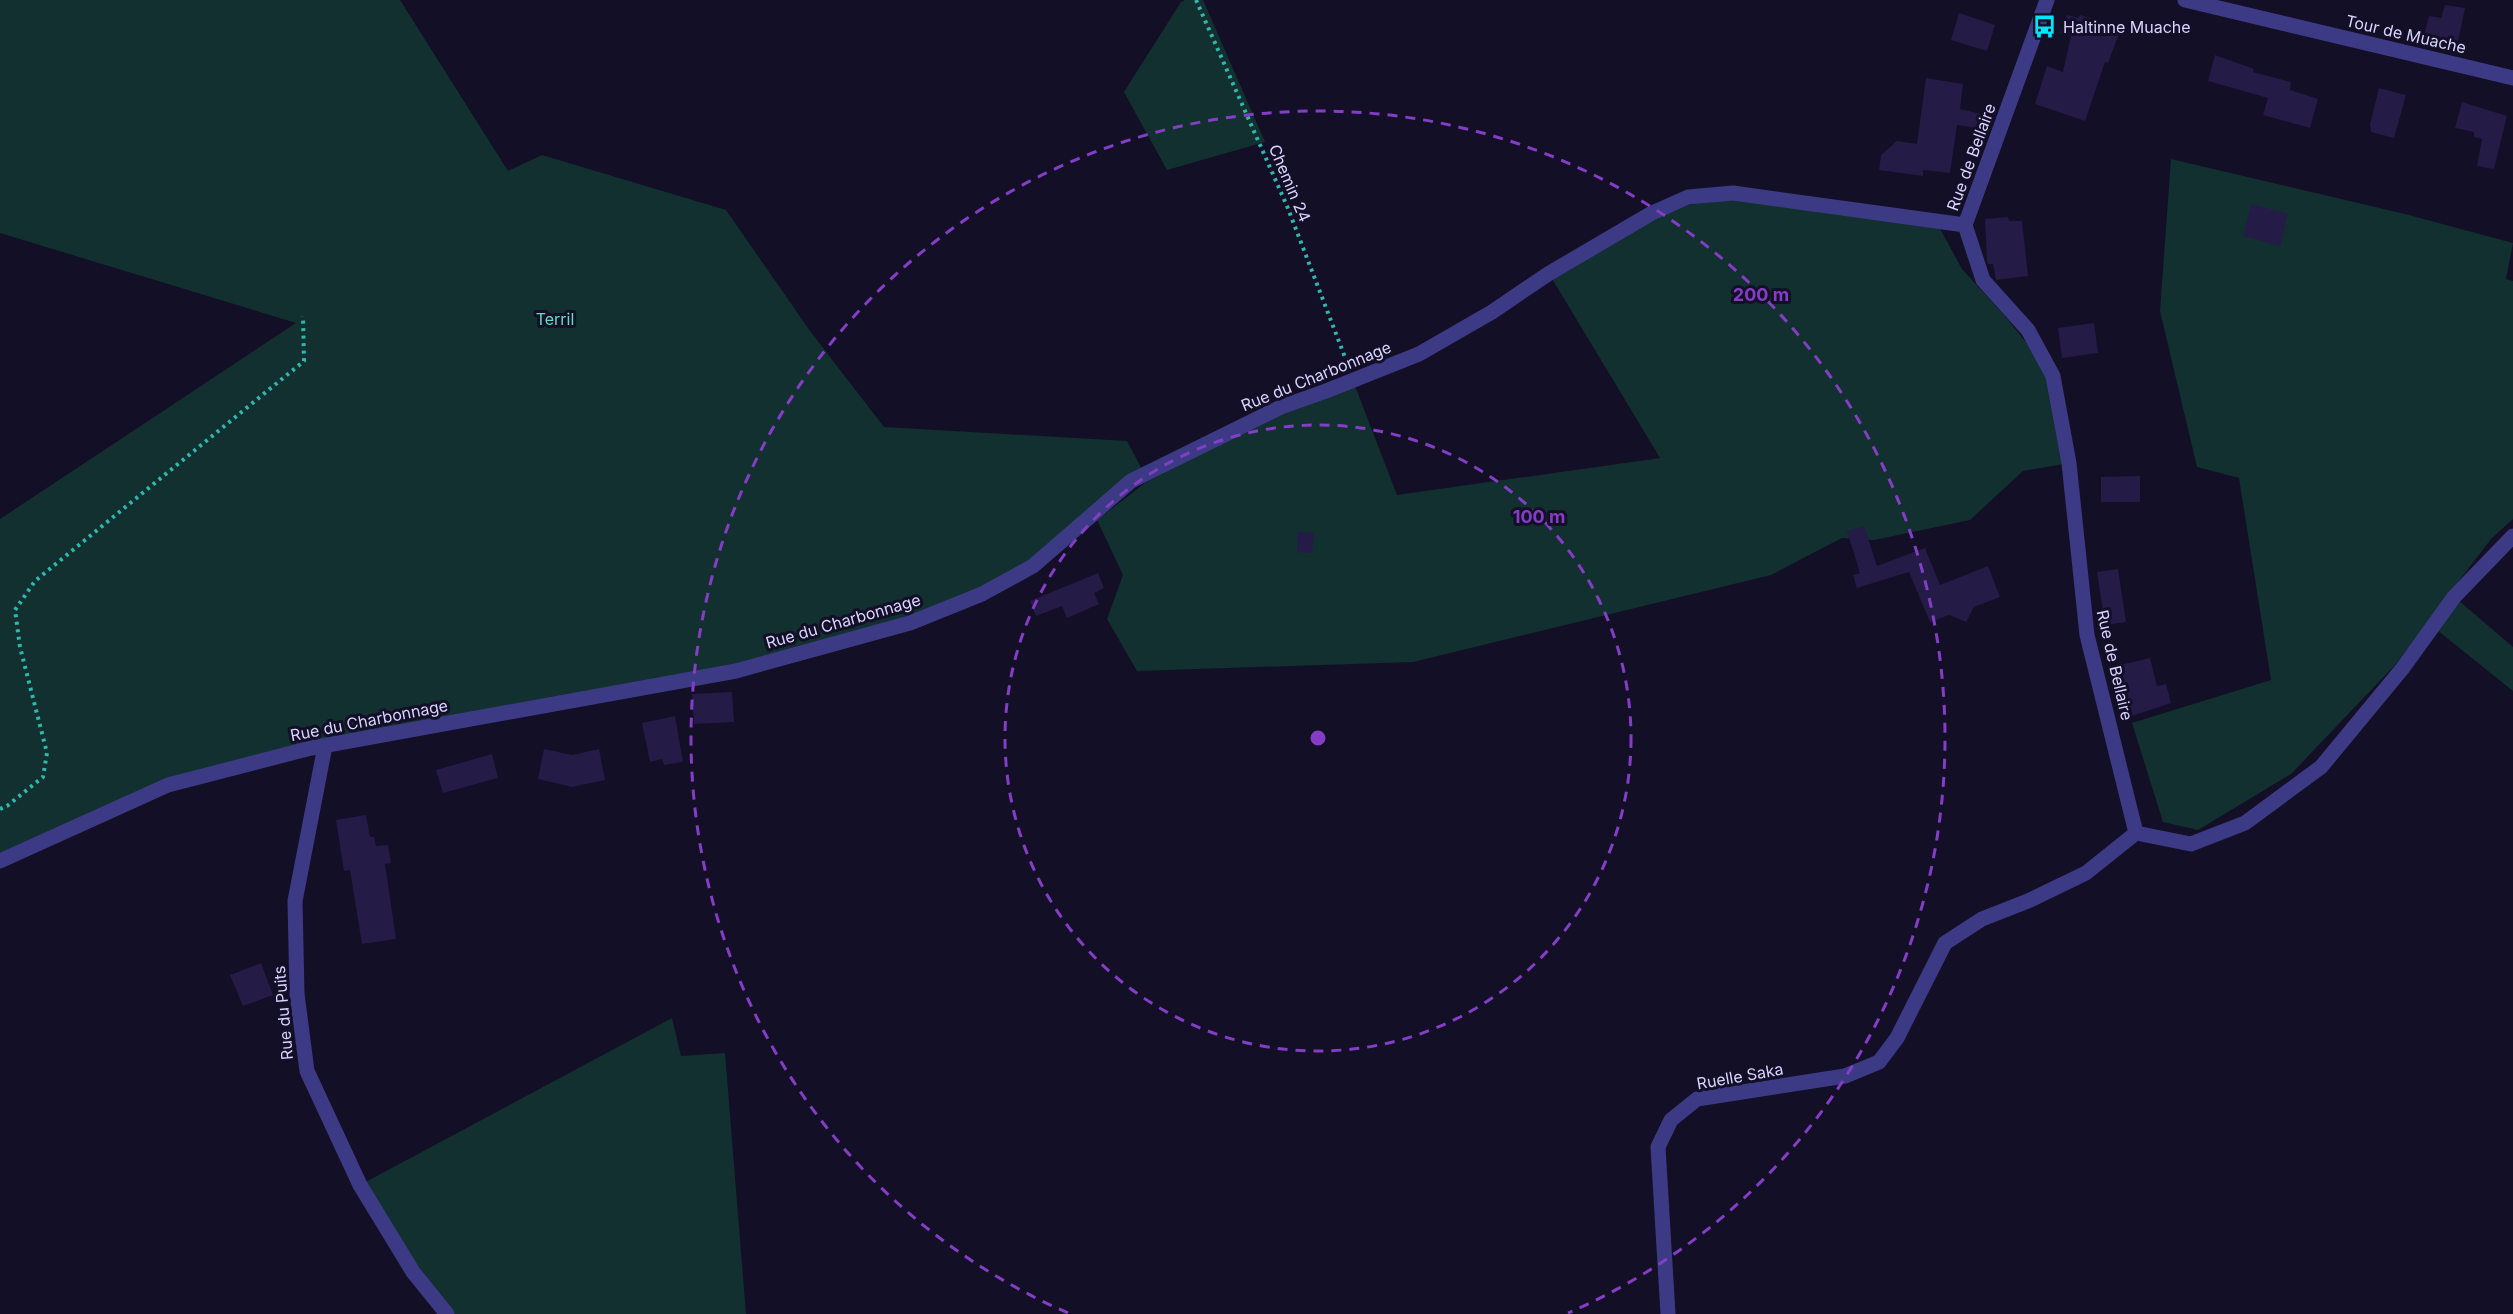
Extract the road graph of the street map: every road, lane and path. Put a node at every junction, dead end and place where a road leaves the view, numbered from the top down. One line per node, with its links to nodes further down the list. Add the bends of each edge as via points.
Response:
1 (1196, 0): 7 (path, Chemin 24, via 1287,206)
2 (2047, 0): 5 (street, Rue de Bellaire)
3 (2185, 0): 4 (street, Tour de Muache)
4 (2513, 78)
5 (1965, 225): 7 (street, Rue du Charbonnage, via 1733,193 1688,197 1652,213 1548,273 1492,312 1419,354); 11 (street, Rue de Bellaire, via 1983,280 2028,330 2053,376 2069,463 2087,635)
6 (303, 316): 10 (path, via 304,361 35,580 15,610 20,647 47,753 42,777)
7 (1353, 379): 9 (street, Rue du Charbonnage, via 1281,407 1131,481 1033,566 982,594 910,623 736,671)
8 (2513, 536): 11 (street, via 2454,597 2409,660 2321,767 2245,823 2191,844)
9 (325, 746): 12 (street, Rue du Charbonnage, via 168,785); 13 (street, Rue du Puits, via 295,901 297,994 307,1071 360,1185 413,1272)
10 (0, 809)
11 (2136, 833): 14 (street, Ruelle Saka, via 2086,873 1982,919 1946,943 1898,1038 1879,1062 1845,1076 1697,1099 1671,1120 1658,1147)
12 (0, 861)
13 (447, 1314)
14 (1668, 1314)

